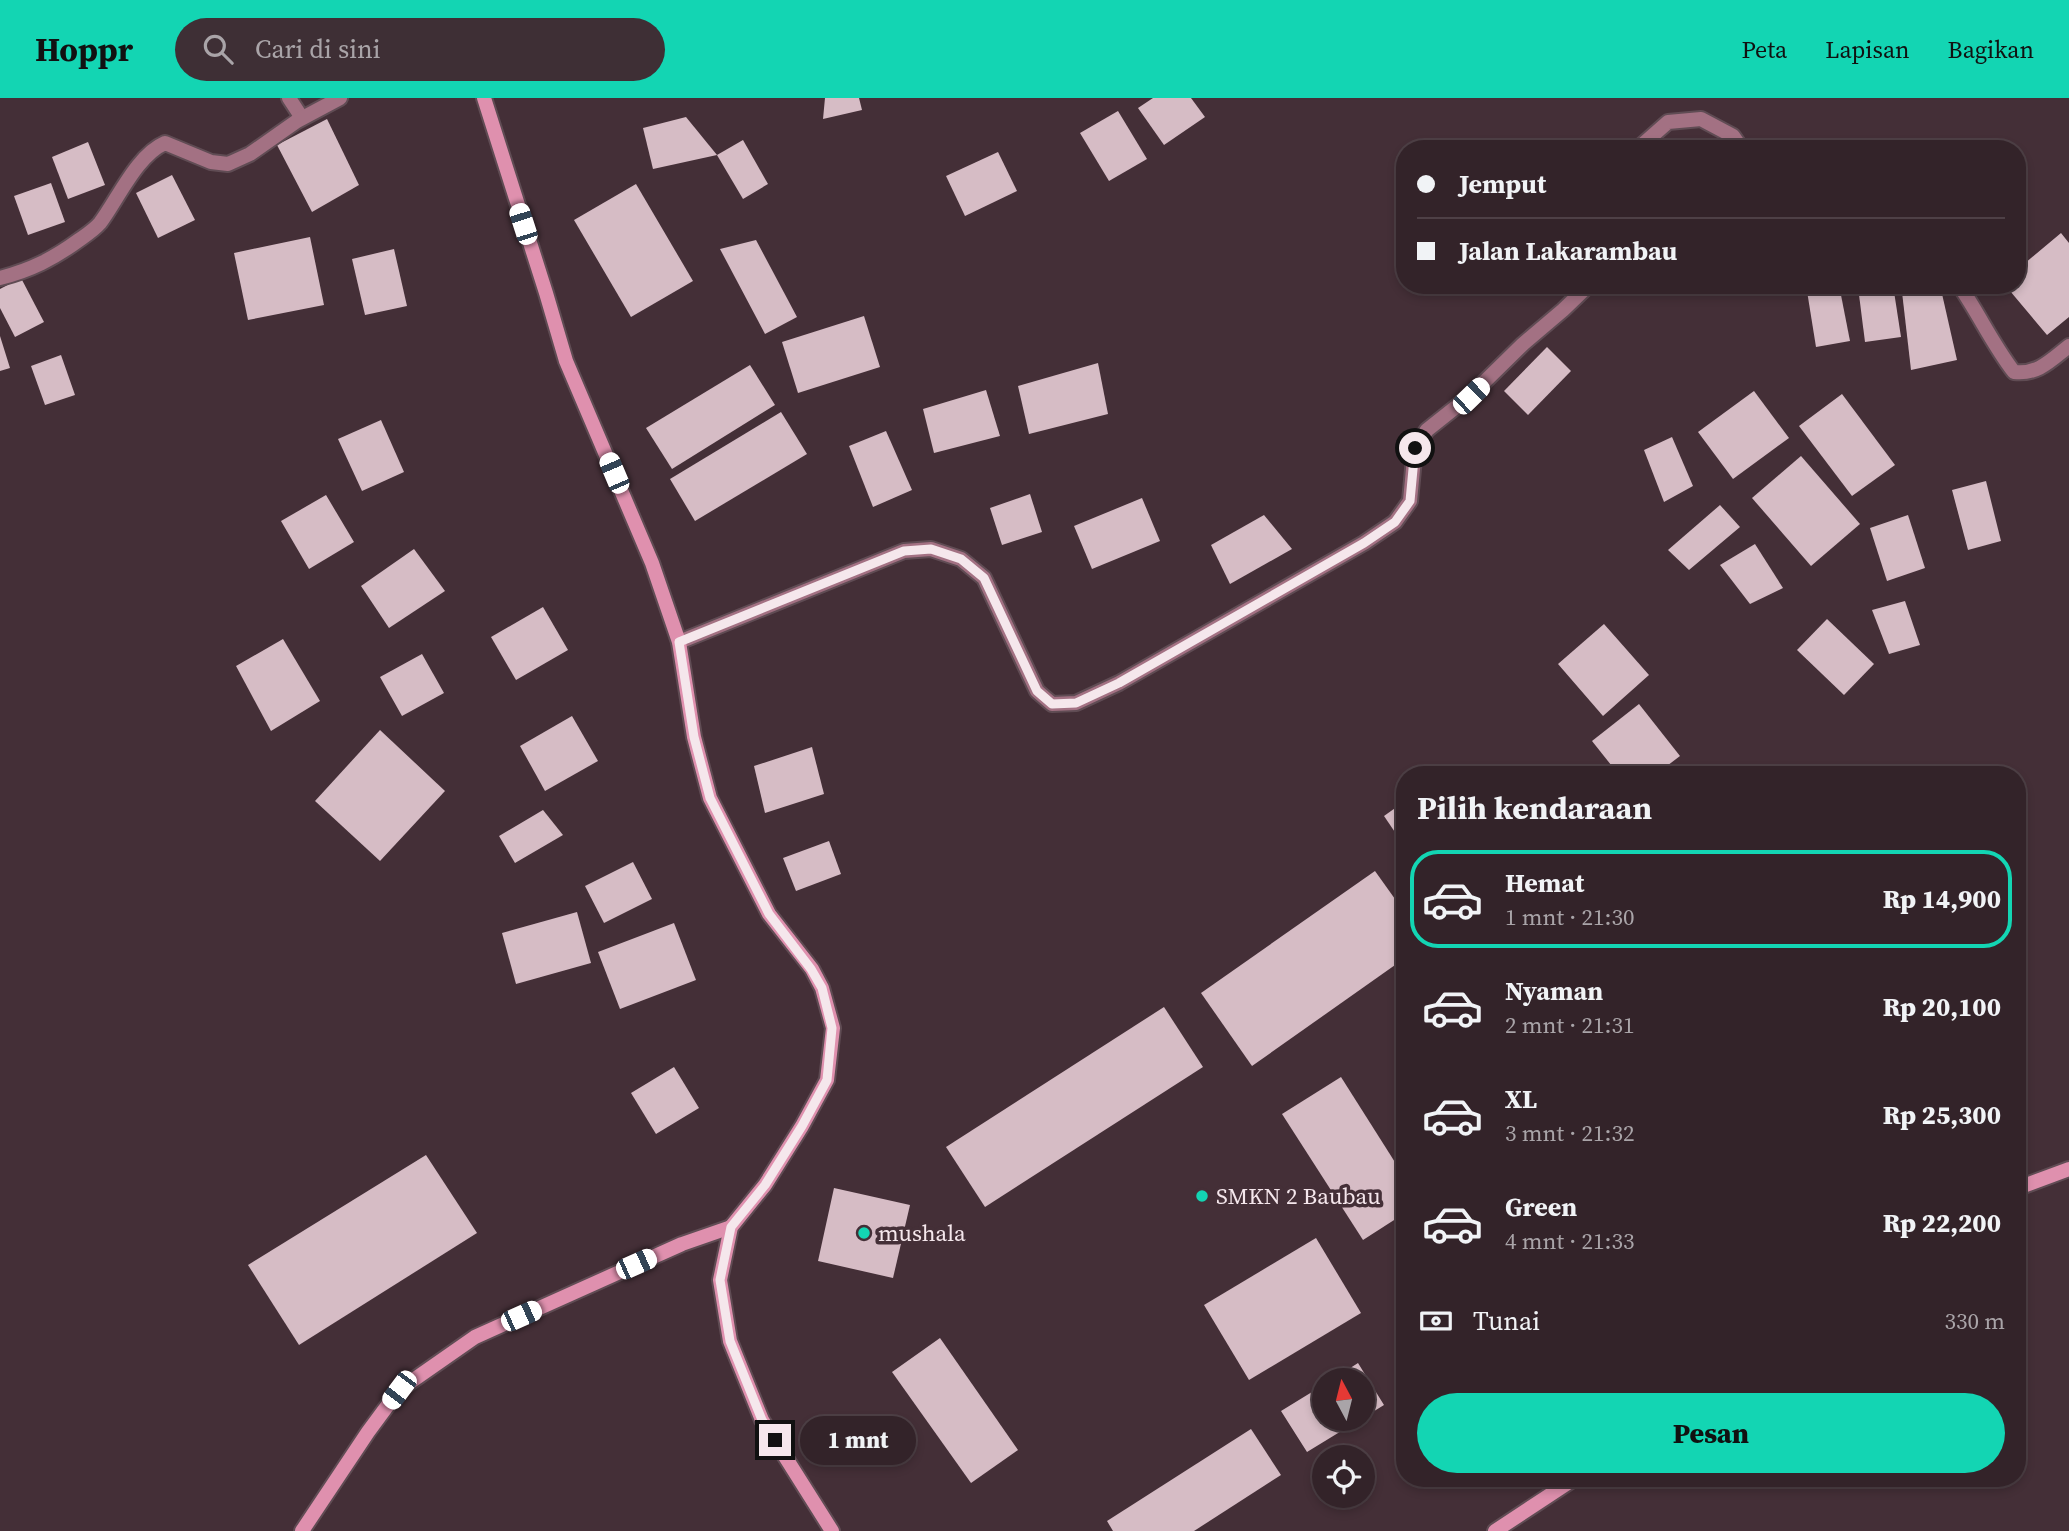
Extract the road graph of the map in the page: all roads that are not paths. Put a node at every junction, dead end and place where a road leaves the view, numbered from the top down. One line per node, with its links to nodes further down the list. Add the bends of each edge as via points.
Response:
1 (289, 98): 4 (street)
2 (340, 98): 4 (street)
3 (484, 98): 11 (street, via 566,361 652,563)
4 (302, 118): 7 (street, via 228,164 165,143 159,146 143,160 98,226 54,258)
5 (1648, 140): 6 (street, via 1668,122 1701,119)
6 (1735, 140)
7 (0, 278)
8 (1580, 294): 11 (street, via 1471,396 1427,430 1415,448 1410,501 1395,522 1119,683 1076,703 1052,704 1037,691 984,578 961,559 931,549 904,551)
9 (1965, 294): 10 (street, via 2014,372 2028,374)
10 (2069, 346)
11 (679, 642): 14 (street, via 694,737 710,798 769,914 822,988 832,1028 827,1080 765,1185)
12 (2069, 1169): 13 (street)
13 (2026, 1185)
14 (731, 1227): 16 (street, via 682,1244 475,1337 399,1390); 17 (street, via 720,1280 730,1341 762,1420)
15 (1562, 1487): 18 (street)
16 (302, 1531)
17 (832, 1531)
18 (1495, 1531)

